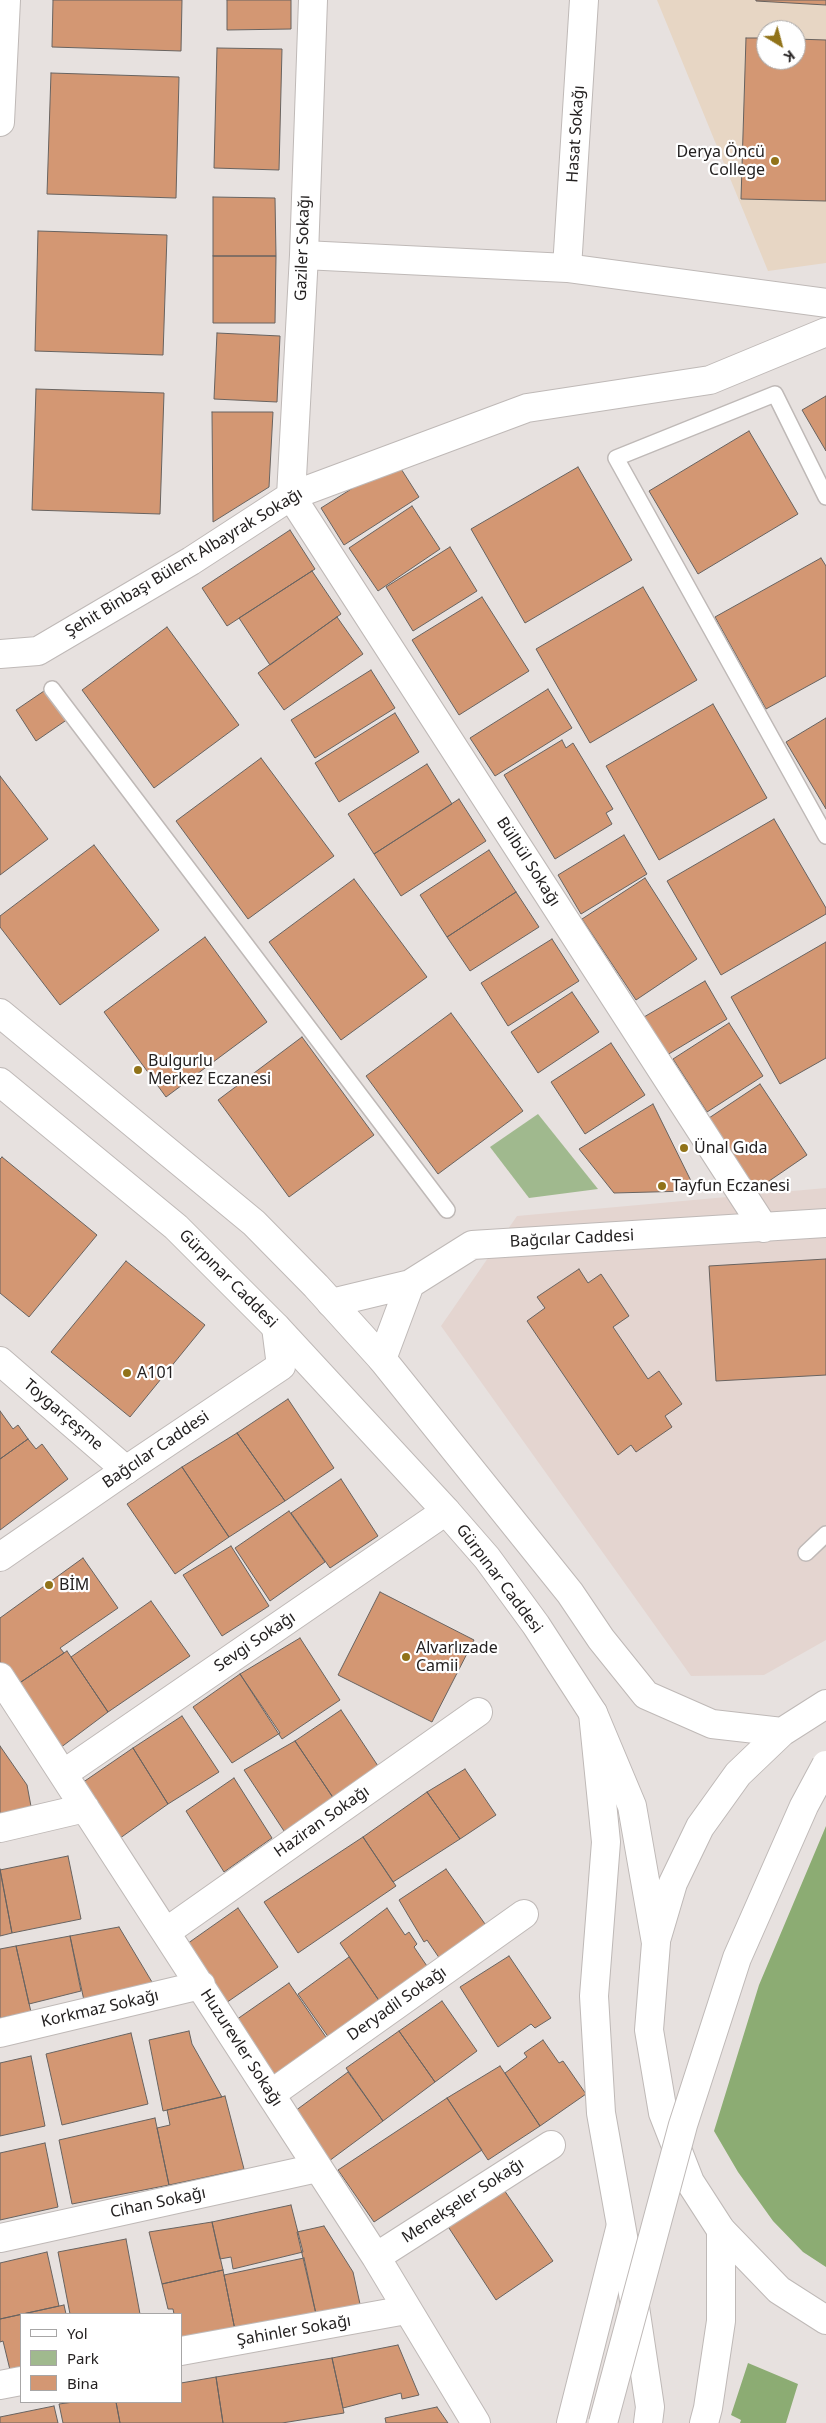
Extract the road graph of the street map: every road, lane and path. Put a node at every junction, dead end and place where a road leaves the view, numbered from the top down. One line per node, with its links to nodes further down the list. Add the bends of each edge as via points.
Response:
1 (6, 0): 4 (main road)
2 (313, 0): 5 (main road, Gaziler Sokağı)
3 (584, 0): 6 (main road, Hasat Sokağı)
4 (0, 122)
5 (304, 255): 6 (main road); 9 (main road, Gaziler Sokağı)
6 (567, 268): 7 (main road)
7 (826, 303)
8 (826, 332): 9 (main road, Şehit Binbaşı Bülent Albayrak Sokağı, via 710,380 527,408)
9 (291, 496): 11 (main road, Şehit Binbaşı Bülent Albayrak Sokağı, via 191,561 38,651); 18 (main road, Bülbül Sokağı)
10 (826, 497): 13 (lane, via 775,394 616,458)
11 (0, 654)
12 (52, 689): 16 (lane)
13 (826, 836)
14 (0, 1013): 20 (main road, via 254,1223)
15 (0, 1082): 21 (main road, Gürpınar Caddesi, via 176,1228)
16 (447, 1210)
17 (826, 1223): 18 (main road, Bağcılar Caddesi)
18 (764, 1228): 19 (main road, Bağcılar Caddesi, via 472,1245)
19 (410, 1284): 20 (main road, Bağcılar Caddesi); 22 (main road)
20 (332, 1303): 22 (main road)
21 (276, 1327): 24 (main road, Bağcılar Caddesi, via 281,1366); 25 (main road, Gürpınar Caddesi)
22 (382, 1359): 33 (main road, via 570,1593 600,1639 646,1695 712,1724)
23 (0, 1361): 24 (main road, Toygarçeşme)
24 (126, 1470): 28 (main road, Bağcılar Caddesi)
25 (446, 1511): 32 (main road, Gürpınar Caddesi, via 487,1558 536,1624); 35 (main road, Sevgi Sokağı)
26 (826, 1534): 27 (lane)
27 (806, 1553)
28 (0, 1558)
29 (0, 1677): 35 (main road, Huzurevler Sokağı)
30 (826, 1704): 33 (main road)
31 (478, 1712): 39 (main road, Haziran Sokağı)
32 (593, 1713): 40 (main road, Gürpınar Caddesi, via 632,1806); 46 (main road, via 606,1842 594,1996 601,2113)
33 (782, 1732): 40 (main road, via 738,1774 700,1827 672,1883)
34 (826, 1765): 57 (main road, bridge, via 804,1806 737,1958 683,2125)
35 (63, 1774): 36 (main road, Huzurevler Sokağı)
36 (85, 1808): 37 (main road); 39 (main road, Huzurevler Sokağı)
37 (0, 1828)
38 (524, 1914): 43 (main road, Deryadil Sokağı)
39 (166, 1932): 41 (main road, Huzurevler Sokağı)
40 (656, 1943): 47 (main road, Gürpınar Caddesi, via 649,2030 663,2113 690,2182)
41 (201, 1985): 42 (main road, Korkmaz Sokağı); 43 (main road, Huzurevler Sokağı)
42 (0, 2032)
43 (271, 2094): 45 (main road, Huzurevler Sokağı)
44 (551, 2145): 49 (main road, Menekşeler Sokağı)
45 (317, 2168): 48 (main road, Cihan Sokağı); 49 (main road, Huzurevler Sokağı)
46 (620, 2229): 56 (main road); 58 (main road, via 650,2407)
47 (721, 2230): 51 (main road, Gürpınar Caddesi, via 779,2290); 59 (main road, via 721,2321)
48 (0, 2238)
49 (376, 2257): 50 (main road, Huzurevler Sokağı)
50 (406, 2310): 52 (main road, Şahinler Sokağı); 55 (main road, Huzurevler Sokağı)
51 (826, 2320)
52 (182, 2351)
53 (20, 2381): 54 (main road)
54 (0, 2385)
55 (476, 2423)
56 (571, 2423)
57 (603, 2423)
58 (648, 2423)
59 (704, 2423)

